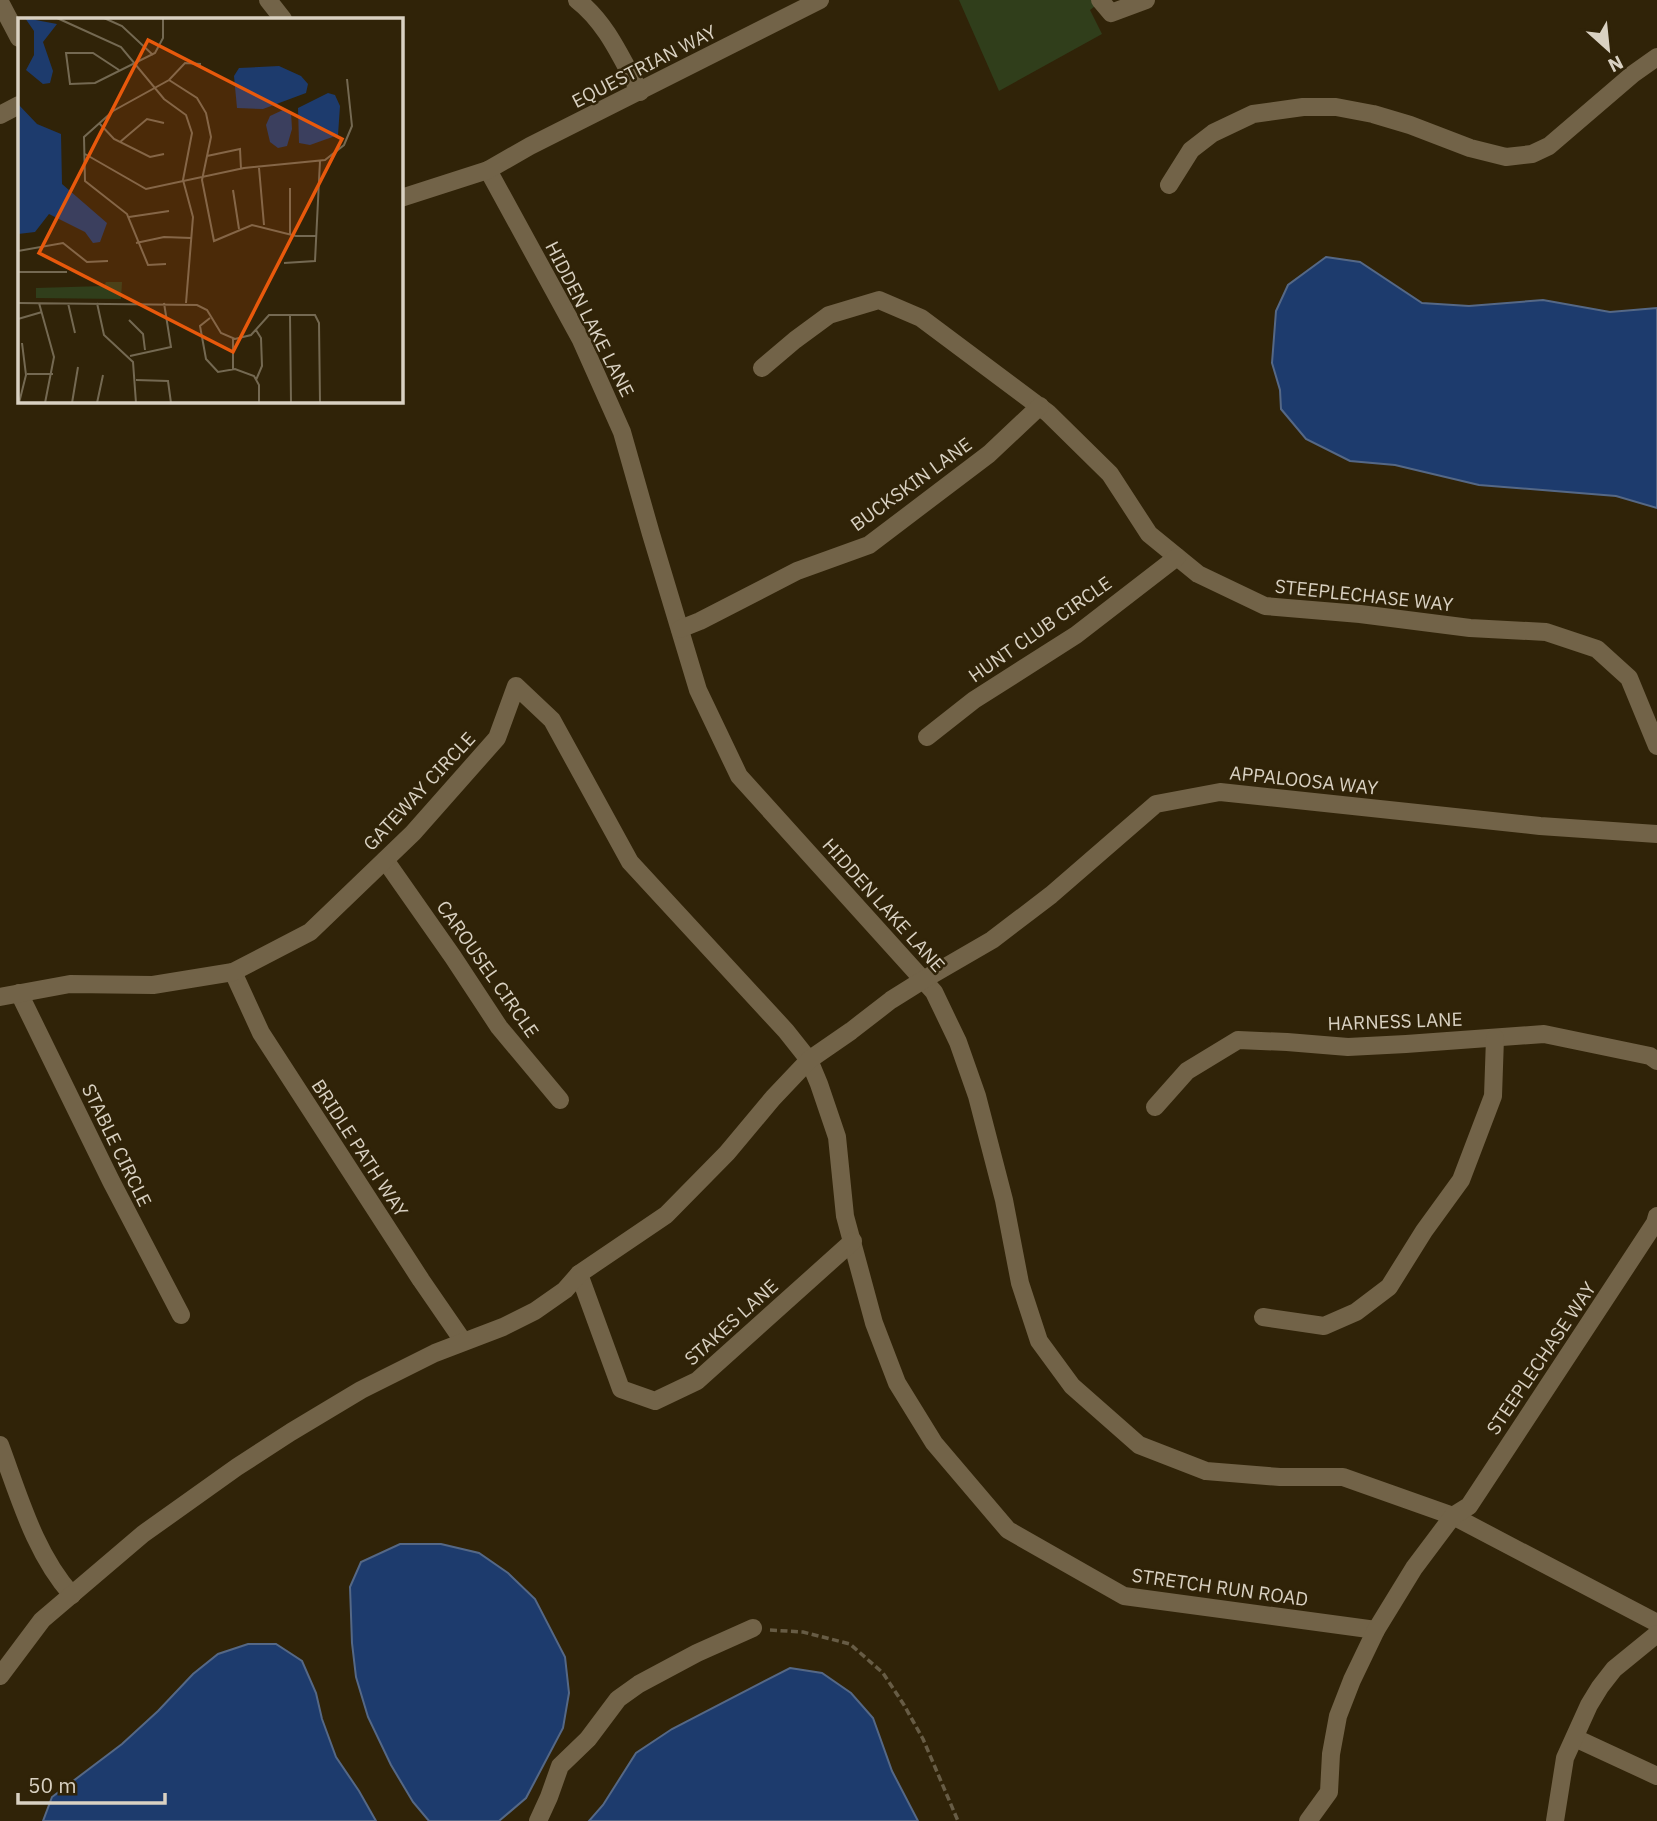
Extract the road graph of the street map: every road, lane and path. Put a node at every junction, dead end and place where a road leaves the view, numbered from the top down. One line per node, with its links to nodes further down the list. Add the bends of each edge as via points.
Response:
1 (268, 0): 7 (street)
2 (577, 0): 10 (street, via 591,10 614,44)
3 (820, 0): 10 (street, EQUESTRIAN WAY)
4 (1100, 0): 5 (street, via 1111,13)
5 (1146, 0)
6 (0, 2): 8 (street)
7 (282, 18)
8 (18, 35)
9 (1657, 57): 14 (street, via 1549,146 1532,154 1506,157 1373,114 1303,107 1253,114 1213,133 1191,150)
10 (639, 92): 13 (street, EQUESTRIAN WAY)
11 (18, 106): 12 (street)
12 (0, 115)
13 (488, 170): 15 (street, EQUESTRIAN WAY); 19 (street, HIDDEN LAKE LANE, via 581,340 622,432)
14 (1169, 185)
15 (402, 198)
16 (762, 368): 17 (street, STEEPLECHASE WAY, via 830,315 878,300 921,318)
17 (1040, 406): 18 (street, STEEPLECHASE WAY, via 1110,474 1149,534); 19 (street, BUCKSKIN LANE, via 989,454 869,545 797,571)
18 (1177, 557): 20 (street, HUNT CLUB CIRCLE, via 1076,635 974,700); 21 (street, STEEPLECHASE WAY, via 1198,574 1265,606 1546,632 1597,649 1629,678)
19 (680, 629): 25 (street, HIDDEN LAKE LANE, via 698,690 740,776)
20 (927, 737)
21 (1657, 746)
22 (1657, 834): 25 (street, APPALOOSA WAY, via 1220,792 1156,804 992,940)
23 (385, 860): 24 (street, GATEWAY CIRCLE, via 310,932); 29 (street, GATEWAY CIRCLE, via 497,738 516,686 552,720 630,862); 31 (street, CAROUSEL CIRCLE, via 499,1027)
24 (233, 972): 26 (street, GATEWAY CIRCLE, via 153,985 70,985); 38 (street, BRIDLE PATH WAY, via 261,1033)
25 (923, 979): 29 (street, APPALOOSA WAY); 40 (street, HIDDEN LAKE LANE, via 958,1042 977,1096 1020,1283 1039,1341 1072,1386 1139,1445 1206,1471 1343,1476)
26 (19, 993): 27 (street, GATEWAY CIRCLE); 36 (street, STABLE CIRCLE)
27 (0, 997)
28 (1495, 1038): 30 (street, HARNESS LANE, via 1544,1034); 32 (street, HARNESS LANE, via 1348,1047 1238,1040 1187,1071); 37 (street, via 1493,1096 1461,1180 1389,1287 1356,1312 1324,1326)
29 (809, 1060): 34 (street, STRETCH RUN ROAD, via 837,1137); 35 (street, APPALOOSA WAY, via 666,1215)
30 (1657, 1061)
31 (560, 1100)
32 (1155, 1107)
33 (1657, 1216): 40 (street, STEEPLECHASE WAY, via 1469,1506)
34 (852, 1241): 35 (street, STAKES LANE, via 697,1381 654,1401 621,1390); 44 (street, STRETCH RUN ROAD, via 874,1323 897,1384 934,1443 1008,1530 1124,1596)
35 (579, 1274): 38 (street, APPALOOSA WAY, via 535,1311)
36 (181, 1315)
37 (1263, 1317)
38 (463, 1341): 41 (street, APPALOOSA WAY, via 361,1390 237,1467 143,1534)
39 (0, 1445): 41 (street, via 29,1524 58,1579)
40 (1453, 1516): 42 (street, HIDDEN LAKE LANE); 44 (street, STEEPLECHASE WAY, via 1414,1567)
41 (72, 1595): 46 (street, APPALOOSA WAY, via 42,1620)
42 (1657, 1623)
43 (752, 1628): 49 (street, via 696,1653 618,1699 560,1766); 50 (path, via 803,1632 850,1644 883,1672 923,1739)
44 (1376, 1630): 51 (street, STEEPLECHASE WAY, via 1338,1716 1329,1792)
45 (1657, 1634): 47 (street, via 1614,1669)
46 (0, 1676)
47 (1574, 1738): 48 (street); 52 (street, via 1565,1758)
48 (1657, 1776)
49 (538, 1821)
50 (958, 1821)
51 (1308, 1821)
52 (1555, 1821)

